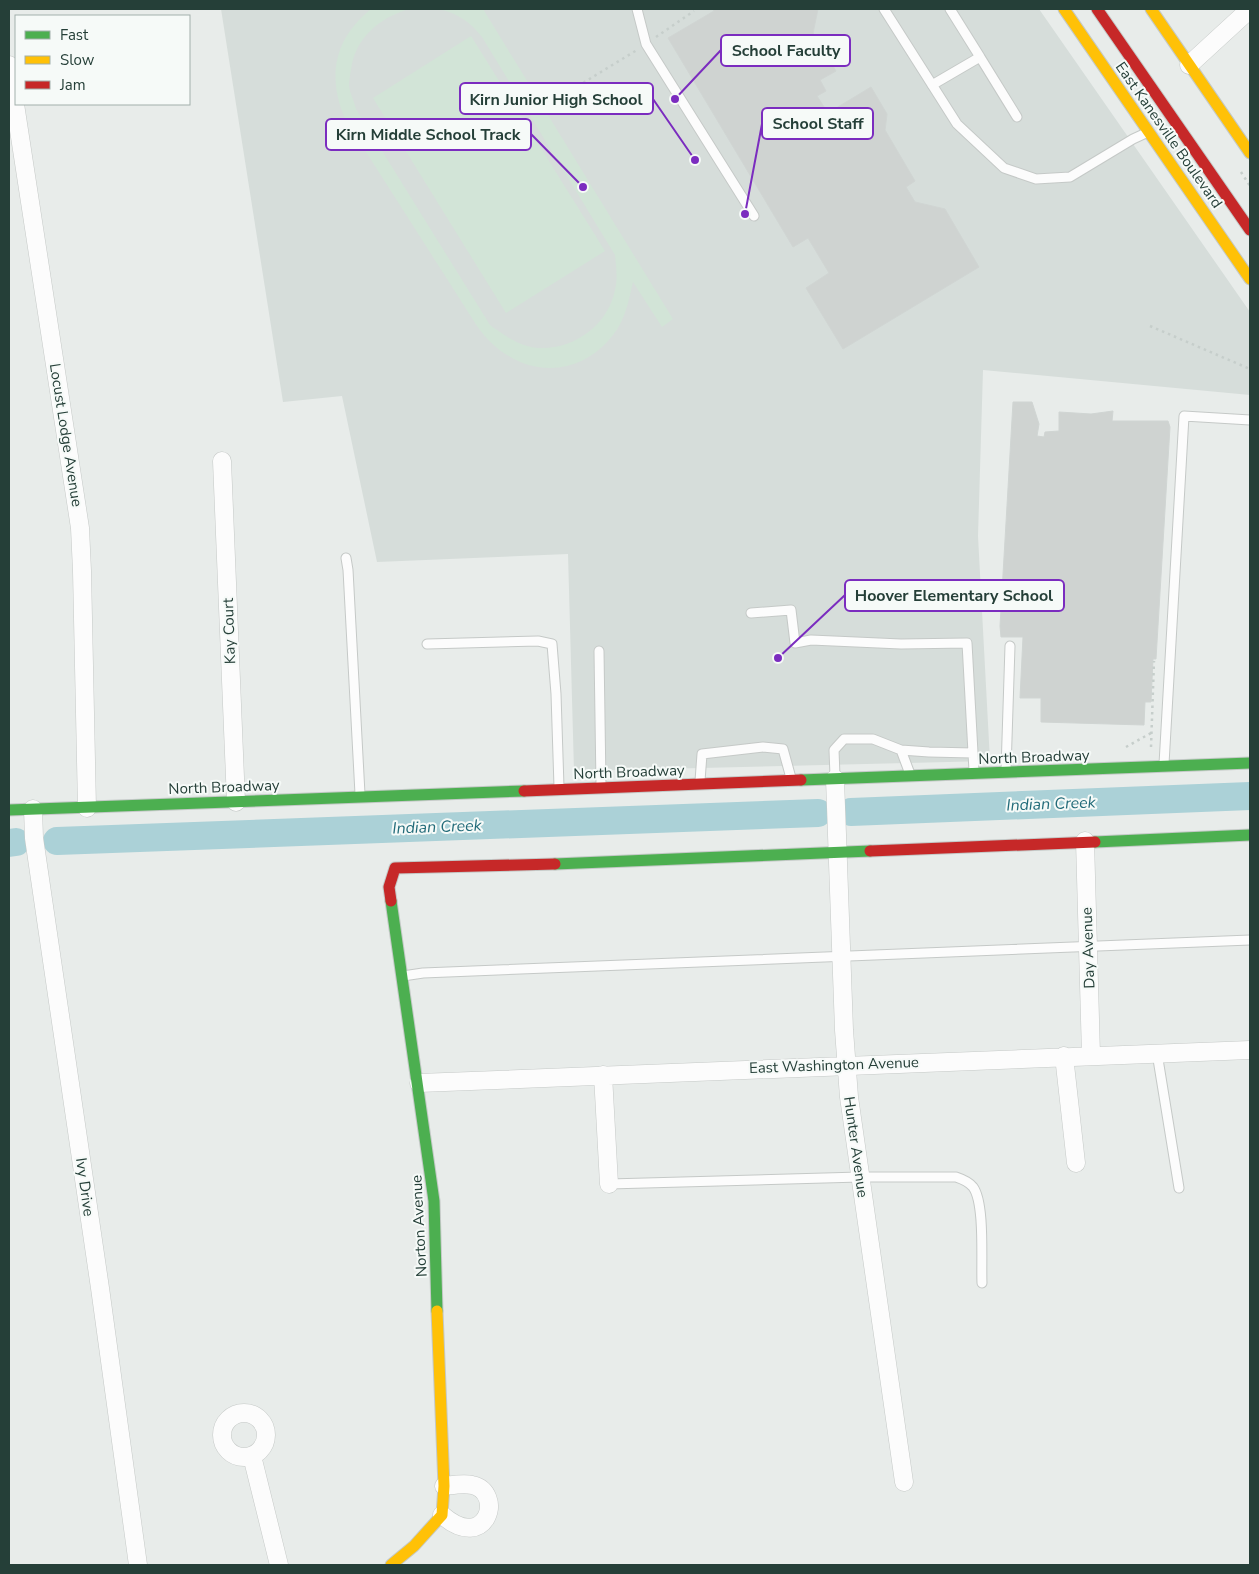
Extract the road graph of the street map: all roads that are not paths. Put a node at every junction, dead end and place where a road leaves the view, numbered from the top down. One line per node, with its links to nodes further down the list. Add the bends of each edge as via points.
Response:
1 (637, 9): 17 (lane, via 646,44)
2 (884, 9): 11 (lane)
3 (950, 9): 8 (lane)
4 (1064, 9): 15 (main road, East Kanesville Boulevard)
5 (1097, 9): 18 (main road, East Kanesville Boulevard)
6 (1151, 9): 10 (main road)
7 (1250, 9): 10 (street)
8 (980, 57): 11 (lane); 14 (lane)
9 (9, 65): 12 (street, Locust Lodge Avenue)
10 (1189, 65): 16 (main road)
11 (932, 85): 15 (lane, via 957,124 1004,168 1036,179 1070,177)
12 (15, 104)
13 (15, 105): 41 (street, Locust Lodge Avenue, via 80,528)
14 (1017, 117)
15 (1148, 131): 19 (main road, East Kanesville Boulevard)
16 (1250, 153)
17 (754, 216)
18 (1250, 230)
19 (1250, 279)
20 (1250, 420): 30 (lane, via 1184,416)
21 (222, 460): 40 (street, Kay Court)
22 (346, 558): 39 (lane)
23 (751, 613): 28 (lane, via 791,610 795,643 811,640 966,643)
24 (427, 644): 38 (lane, via 552,644)
25 (1010, 646): 31 (lane)
26 (599, 651): 37 (lane)
27 (900, 750): 28 (lane); 33 (lane); 34 (lane, via 873,740 844,739 834,750)
28 (973, 753): 32 (lane)
29 (1250, 763): 30 (main road, North Broadway)
30 (1164, 767): 31 (main road, North Broadway)
31 (1006, 773): 32 (main road, North Broadway)
32 (974, 774): 33 (main road, North Broadway)
33 (911, 776): 34 (main road, North Broadway)
34 (835, 779): 35 (main road, North Broadway); 46 (street, Hunter Avenue)
35 (791, 781): 36 (main road, North Broadway); 36 (lane, via 783,749 763,747 702,754)
36 (700, 784): 37 (main road, North Broadway)
37 (602, 788): 38 (main road, North Broadway)
38 (559, 790): 39 (main road, North Broadway)
39 (360, 797): 40 (main road, North Broadway)
40 (236, 802): 41 (main road, North Broadway)
41 (88, 808): 43 (main road, North Broadway)
42 (9, 810): 43 (main road, North Broadway)
43 (34, 810): 67 (street, Ivy Drive, via 34,838)
44 (1250, 835): 45 (main road)
45 (1085, 842): 46 (main road); 48 (street, Day Avenue)
46 (838, 853): 49 (street, Hunter Avenue); 50 (main road, Norton Avenue, via 395,868 389,887)
47 (1250, 940): 48 (lane)
48 (1088, 947): 49 (lane); 53 (street, Day Avenue)
49 (842, 957): 50 (lane); 55 (street, Hunter Avenue)
50 (403, 976): 57 (main road, Norton Avenue)
51 (1250, 1050): 52 (street, East Washington Avenue)
52 (1157, 1053): 53 (street, East Washington Avenue); 61 (lane)
53 (1091, 1055): 54 (street, East Washington Avenue)
54 (1064, 1056): 55 (street, East Washington Avenue); 58 (street)
55 (847, 1065): 56 (street, East Washington Avenue); 59 (street, Hunter Avenue)
56 (603, 1074): 57 (street, East Washington Avenue); 60 (street)
57 (419, 1083): 65 (main road, Norton Avenue, via 434,1201)
58 (1076, 1163)
59 (860, 1177): 60 (lane); 62 (lane, via 956,1177 973,1187 980,1210); 64 (street, Hunter Avenue)
60 (609, 1184)
61 (1179, 1188)
62 (982, 1283)
63 (252, 1456): 68 (street)
64 (904, 1482)
65 (444, 1486): 66 (main road, Norton Avenue); 66 (street, via 472,1485 481,1489 489,1504 485,1520 470,1528 455,1525)
66 (442, 1515): 69 (main road, via 414,1546)
67 (138, 1565)
68 (279, 1565)
69 (391, 1565)

